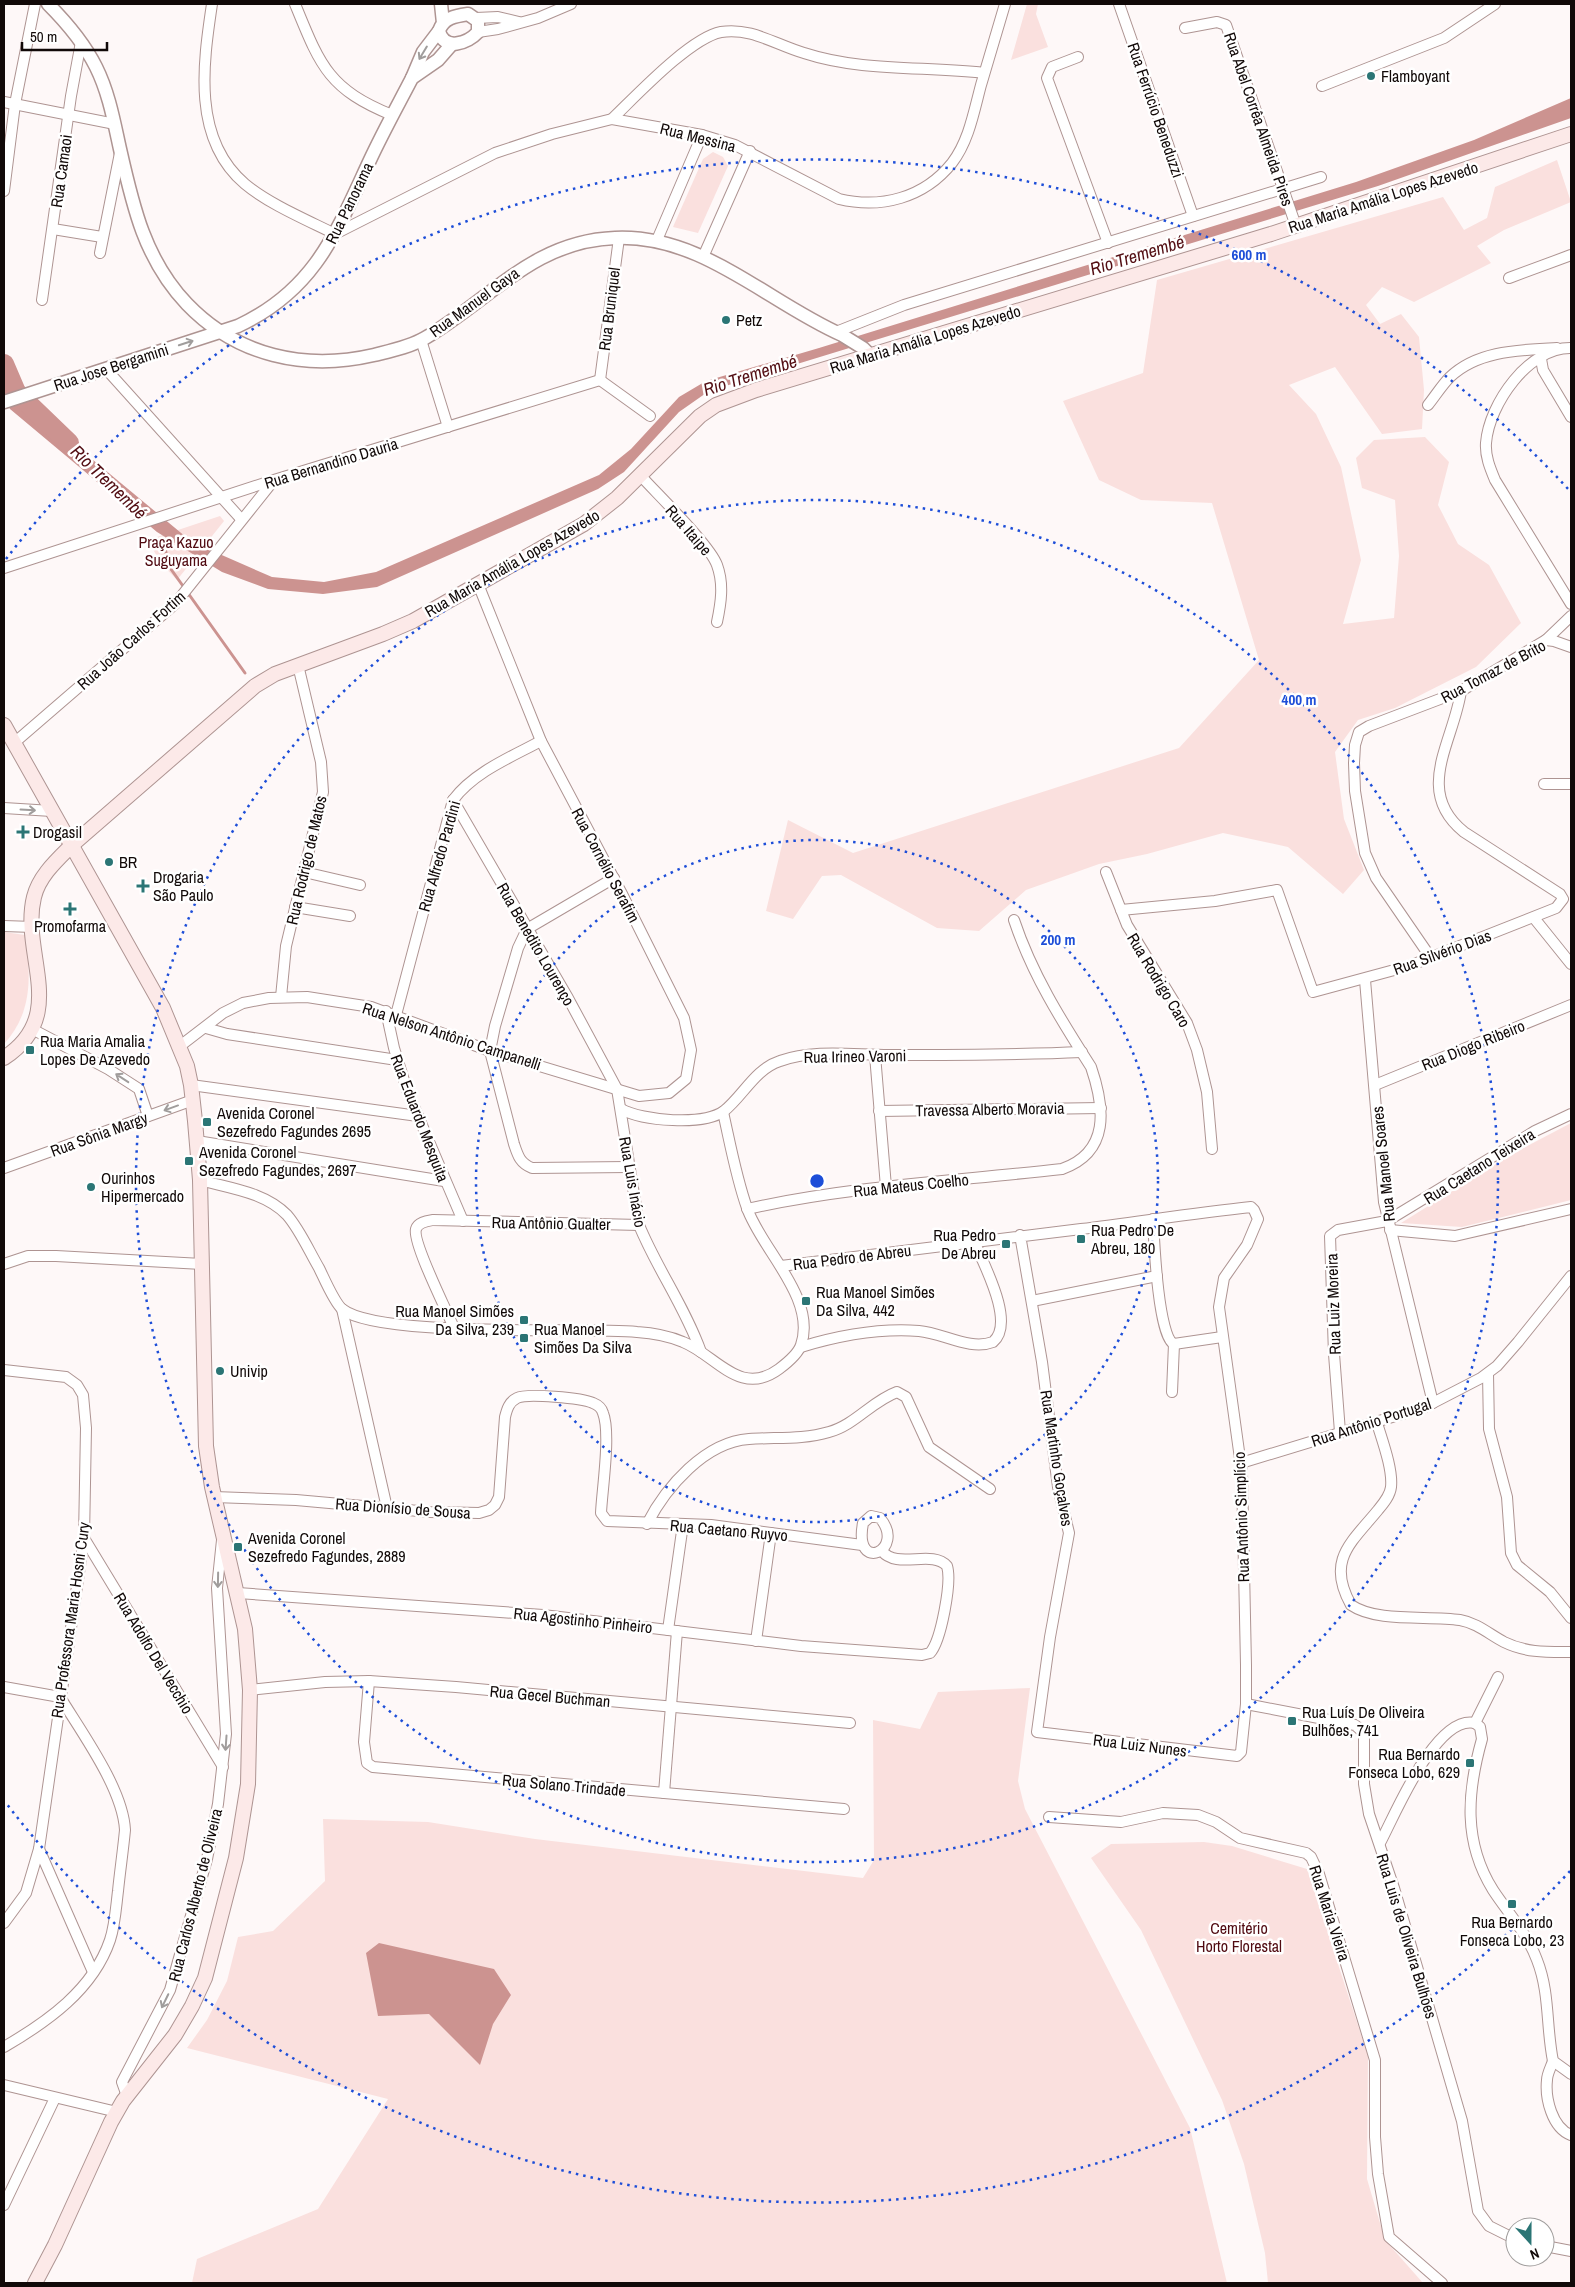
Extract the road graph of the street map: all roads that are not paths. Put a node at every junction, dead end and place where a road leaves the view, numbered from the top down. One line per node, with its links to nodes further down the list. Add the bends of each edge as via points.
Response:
1 (35, 4): 22 (street)
2 (48, 4): 15 (street, Rua Manuel Gaya)
3 (212, 4): 37 (street, via 205,107 214,142 244,184)
4 (295, 4): 23 (street, via 315,52 329,75 349,94)
5 (441, 4): 12 (street)
6 (571, 4): 11 (street)
7 (1005, 4): 18 (street, Rua Messina)
8 (1119, 4): 34 (street, Rua Ferrúcio Beneduzzi)
9 (1496, 4): 20 (street, via 1437,41)
10 (469, 12): 11 (street); 12 (street, via 455,16); 14 (street, via 479,24)
11 (519, 22): 14 (street)
12 (441, 27): 16 (street, via 442,39); 19 (street, one-way to 19, via 422,52)
13 (1185, 28): 32 (street, Rua Abel Corrêa Almeida Pires, via 1217,22 1226,25)
14 (478, 32): 16 (street, via 467,41)
15 (82, 42): 24 (street, Rua Camaoi); 26 (street, Rua Manuel Gaya, via 97,68)
16 (452, 44): 19 (street, Rua Panorama, via 438,60)
17 (1078, 56): 41 (street, via 1052,67 1048,78)
18 (984, 73): 25 (street, via 883,67 832,60 742,31 720,32 684,53); 30 (street, Rua Messina, via 967,136 953,162 935,180 890,202 856,203 839,199)
19 (412, 78): 23 (street, Rua Panorama)
20 (1322, 86)
21 (4, 102): 22 (street)
22 (15, 104): 24 (street); 33 (street)
23 (392, 115): 37 (street, Rua Panorama)
24 (69, 116): 26 (street); 36 (street, Rua Camaoi)
25 (612, 119): 28 (street, Rua Messina); 37 (street, Rua Messina, via 495,153)
26 (115, 124): 29 (street, Rua Manuel Gaya)
27 (1571, 134): 35 (main road, Rua Maria Amália Lopes Azevedo)
28 (702, 135): 30 (street, Rua Messina); 40 (street)
29 (121, 151): 38 (street); 47 (street, Rua Manuel Gaya, via 139,226 158,268 187,303)
30 (750, 151): 44 (street)
31 (1321, 177): 32 (street, Rua Maria Amália Lopes Azevedo)
32 (1282, 190): 34 (street, Rua Maria Amália Lopes Azevedo); 35 (street, Rua Abel Corrêa Almeida Pires)
33 (4, 191)
34 (1193, 216): 41 (street, Rua Maria Amália Lopes Azevedo)
35 (1295, 221): 52 (main road, Rua Maria Amália Lopes Azevedo)
36 (53, 229): 38 (street); 46 (street, Rua Camaoi)
37 (335, 234): 47 (street, Rua Panorama, via 321,258 288,294 258,316)
38 (102, 237): 42 (street)
39 (618, 238): 40 (street, Rua Manuel Gaya); 49 (street, Rua Manuel Gaya, via 580,242 543,255 457,318); 55 (street, Rua Bruniquel)
40 (657, 240): 44 (street, Rua Manuel Gaya)
41 (1108, 243): 48 (street, Rua Maria Amália Lopes Azevedo, via 904,305)
42 (100, 253)
43 (1571, 255): 45 (street)
44 (703, 257): 48 (street, Rua Manuel Gaya)
45 (1509, 278)
46 (42, 300)
47 (218, 332): 49 (street, Rua Manuel Gaya, via 242,344 297,360 356,359); 54 (street, Rua Jose Bergamini, one-way to 47)
48 (839, 334): 52 (street, Rua Manuel Gaya)
49 (421, 340): 60 (street)
50 (1558, 348): 51 (street); 53 (street); 57 (street, via 1515,350 1481,359 1451,376)
51 (1571, 348)
52 (867, 352): 61 (main road, Rua Maria Amália Lopes Azevedo, via 716,405 700,416)
53 (1540, 359): 59 (street, via 1543,370); 67 (street, via 1515,379 1494,410 1486,445 1488,462 1519,521)
54 (106, 369): 56 (street, Rua Jose Bergamini); 63 (street)
55 (600, 380): 58 (street); 60 (street, Rua Bernandino Dauria)
56 (4, 402)
57 (1428, 404)
58 (650, 416)
59 (1571, 417)
60 (448, 427): 62 (street, Rua Bernandino Dauria)
61 (640, 475): 66 (main road, Rua Maria Amália Lopes Azevedo, via 584,524); 69 (street, Rua Itaipe, via 717,563 722,589)
62 (274, 480): 63 (street, Rua Bernandino Dauria); 64 (street, Rua João Carlos Fortim)
63 (220, 497): 64 (street); 65 (street, Rua Bernandino Dauria)
64 (239, 523): 76 (street, Rua João Carlos Fortim, via 175,604)
65 (4, 568)
66 (478, 584): 72 (main road, Rua Maria Amália Lopes Azevedo, via 413,621); 75 (street, Rua Cornélio Serafim)
67 (1571, 604)
68 (1571, 616): 70 (street)
69 (717, 622)
70 (1546, 640): 71 (street, Rua Tomaz de Brito); 73 (street, Rua Tomaz de Brito)
71 (1571, 647)
72 (298, 665): 82 (main road, Rua Maria Amália Lopes Azevedo, via 275,674 238,700); 83 (street, Rua Rodrigo de Matos, via 324,780)
73 (1461, 691): 90 (street, Rua Silvério Dias, via 1438,774 1440,796 1454,824 1563,897 1556,908); 95 (street, Rua Tomaz de Brito, via 1368,726 1359,732 1355,745 1355,791 1367,860)
74 (4, 724): 76 (main road)
75 (541, 741): 79 (street, Rua Alfredo Pardini, via 477,777); 85 (street, Rua Cornélio Serafim)
76 (14, 744): 81 (main road)
77 (1544, 784): 78 (street)
78 (1571, 784)
79 (453, 800): 94 (street, Rua Benedito Lourenço); 100 (street, Rua Alfredo Pardini)
80 (4, 808): 81 (street, one-way to 81)
81 (52, 811): 82 (main road)
82 (72, 845): 93 (main road, Rua Maria Amália Lopes Azevedo, via 50,867 39,884 34,897); 103 (main road, via 163,1008)
83 (304, 872): 86 (street); 87 (street, Rua Rodrigo de Matos)
84 (1106, 872): 88 (street, Rua Rodrigo Caro)
85 (614, 878): 94 (street); 111 (street, Rua Cornélio Serafim, via 684,1018 692,1050 686,1079 669,1093 639,1096)
86 (360, 885)
87 (295, 907): 89 (street); 98 (street, Rua Rodrigo de Matos, via 286,946)
88 (1121, 910): 97 (street, Rua Silvério Dias, via 1215,901 1278,890 1313,992); 121 (street, Rua Rodrigo Caro, via 1135,942 1187,1023 1203,1073)
89 (350, 916)
90 (1534, 918): 95 (street, Rua Silvério Dias); 96 (street)
91 (1014, 920): 105 (street, via 1041,986)
92 (4, 926): 93 (street)
93 (33, 927): 102 (main road, Rua Maria Amália Lopes Azevedo, via 39,1003)
94 (527, 930): 104 (street, via 510,973); 111 (street, Rua Benedito Lourenço)
95 (1430, 958): 97 (street, Rua Silvério Dias)
96 (1571, 964)
97 (1365, 980): 110 (street, Rua Manoel Soares)
98 (281, 997): 100 (street, Rua Nelson Antônio Campanelli, via 324,999); 101 (street, Rua Nelson Antônio Campanelli, via 242,1003 223,1013)
99 (1571, 1005): 110 (street, Rua Diogo Ribeiro)
100 (391, 1013): 104 (street, Rua Nelson Antônio Campanelli); 108 (street, Rua Eduardo Mesquita)
101 (206, 1028): 103 (street, Rua Nelson Antônio Campanelli); 108 (street, via 226,1034)
102 (32, 1029): 107 (main road, Rua Maria Amália Lopes Azevedo, via 24,1041); 118 (street, one-way to 102, via 139,1090 108,1069)
103 (180, 1046): 109 (main road)
104 (490, 1051): 111 (street, Rua Nelson Antônio Campanelli); 122 (street, via 518,1158 524,1164 532,1168)
105 (1082, 1052): 106 (street, Rua Irineo Varoni); 113 (street, via 1091,1067)
106 (875, 1055): 115 (street); 116 (street, Rua Irineo Varoni, via 817,1054 778,1061 751,1081)
107 (4, 1058)
108 (397, 1060): 119 (street, Rua Eduardo Mesquita)
109 (192, 1085): 112 (main road); 119 (street)
110 (1375, 1086): 133 (street, Rua Manoel Soares)
111 (617, 1089): 114 (street, Rua Luis Inácio)
112 (193, 1100): 118 (street, Rua Sônia Margy, one-way to 118); 120 (main road)
113 (1101, 1108): 115 (street, Travessa Alberto Moravia); 126 (street, Rua Mateus Coelho, via 1100,1134 1093,1149 1075,1164 1062,1169)
114 (621, 1109): 116 (street, via 656,1120 700,1118); 122 (street, Rua Luis Inácio)
115 (879, 1111): 126 (street)
116 (723, 1112): 128 (street)
117 (1571, 1114): 133 (street, Rua Caetano Teixeira, via 1535,1131)
118 (148, 1116): 123 (street, Rua Sônia Margy)
119 (418, 1116): 125 (street, Rua Eduardo Mesquita)
120 (197, 1141): 124 (main road); 125 (street)
121 (1212, 1149)
122 (628, 1167): 132 (street, Rua Luis Inácio)
123 (4, 1168)
124 (200, 1180): 137 (main road); 142 (street, via 257,1196 287,1216)
125 (444, 1181): 131 (street, Rua Eduardo Mesquita)
126 (886, 1187): 128 (street, Rua Mateus Coelho, via 805,1197)
127 (1250, 1207): 130 (street, Rua Pedro de Abreu); 144 (street, Rua Antônio Simplício, via 1258,1219 1254,1231 1224,1278 1220,1290)
128 (747, 1209): 138 (street)
129 (1571, 1209): 133 (street, via 1455,1236)
130 (1152, 1219): 134 (street, Rua Pedro de Abreu); 139 (street)
131 (463, 1221): 132 (street, Rua Antônio Gualter); 143 (street, Rua Antônio Gualter, via 433,1220 419,1224 416,1229 418,1244)
132 (639, 1225): 147 (street, Rua Luis Inácio, via 690,1322)
133 (1389, 1226): 151 (street, Rua Manoel Soares); 153 (street, Rua Luiz Moreira, via 1338,1230 1330,1236)
134 (1020, 1235): 135 (street, Rua Pedro de Abreu); 141 (street, Rua Martinho Goçalves)
135 (974, 1241): 138 (street, Rua Pedro de Abreu); 146 (street, via 1001,1313 1001,1330 993,1342 980,1346 934,1334 898,1331 831,1339)
136 (4, 1264): 137 (street, via 28,1256)
137 (202, 1264): 156 (main road, via 206,1437)
138 (781, 1266): 146 (street, via 802,1314)
139 (1157, 1276): 141 (street); 145 (street, via 1163,1320 1169,1341)
140 (1571, 1276): 149 (street, Rua Antônio Portugal)
141 (1032, 1301): 180 (street, Rua Martinho Goçalves, via 1056,1478 1069,1534)
142 (342, 1309): 143 (street, via 383,1323); 157 (street)
143 (454, 1328): 147 (street, via 649,1333 684,1342)
144 (1222, 1337): 145 (street); 154 (street, Rua Antônio Simplício)
145 (1174, 1344): 150 (street)
146 (801, 1347): 147 (street, via 780,1369 758,1379 728,1372)
147 (701, 1352)
148 (4, 1370): 163 (street, Rua Professora Maria Hosni Cury, via 66,1377 77,1385 83,1395 86,1428)
149 (1488, 1374): 151 (street, Rua Antônio Portugal); 167 (street, via 1489,1429 1507,1496 1513,1559 1550,1592)
150 (1172, 1392)
151 (1433, 1403): 152 (street, Rua Antônio Portugal)
152 (1377, 1422): 153 (street, Rua Antônio Portugal); 170 (street, via 1391,1488 1383,1504 1344,1551 1342,1578 1351,1605 1370,1613 1459,1620 1477,1625 1523,1649)
153 (1340, 1432): 154 (street, Rua Antônio Portugal)
154 (1241, 1462): 176 (street, Rua Antônio Simplício)
155 (990, 1489): 159 (street, via 929,1447 906,1397 898,1392 830,1432 797,1438 747,1439 716,1449 663,1496)
156 (214, 1498): 157 (street, Rua Dionísio de Sousa, via 296,1500); 161 (main road)
157 (387, 1508): 158 (street, Rua Dionísio de Sousa, via 479,1514 489,1510 499,1497 508,1405 519,1396 530,1396 593,1402 603,1412)
158 (601, 1513): 159 (street, Rua Caetano Ruyvo, via 607,1521)
159 (647, 1524): 160 (street, Rua Caetano Ruyvo)
160 (683, 1524): 162 (street, Rua Caetano Ruyvo); 168 (street)
161 (223, 1532): 166 (main road); 182 (street, Rua Carlos Alberto de Oliveira, one-way to 182, via 217,1588 226,1734)
162 (771, 1533): 164 (street, Rua Caetano Ruyvo); 169 (street)
163 (84, 1538): 175 (street, Rua Professora Maria Hosni Cury); 182 (street, Rua Adolfo Del Vecchio)
164 (862, 1545): 165 (street, via 870,1552); 165 (street, via 864,1523 871,1516 876,1516 886,1528 887,1540)
165 (882, 1551): 169 (street, Rua Agostinho Pinheiro, via 895,1559 937,1561 947,1566 948,1586 938,1638 932,1651 926,1655)
166 (238, 1593): 168 (street, Rua Agostinho Pinheiro, via 543,1615); 174 (main road, via 245,1629)
167 (1571, 1618)
168 (673, 1631): 169 (street, Rua Agostinho Pinheiro); 177 (street)
169 (756, 1641)
170 (1571, 1652)
171 (1498, 1676): 179 (street)
172 (369, 1681): 174 (street, Rua Gecel Buchman, via 332,1681); 177 (street, Rua Gecel Buchman); 183 (street, Rua Solano Trindade, via 364,1742 368,1763 373,1768)
173 (4, 1687): 175 (street)
174 (250, 1690): 194 (main road, via 248,1784 243,1821 205,1978 175,2035)
175 (60, 1697): 187 (street, Rua Professora Maria Hosni Cury); 189 (street, via 111,1784 125,1818 113,1926 110,1940)
176 (1246, 1704): 181 (street, Rua Antônio Simplício); 186 (street, Rua Luis de Oliveira Bulhões, via 1359,1727 1365,1738 1366,1801)
177 (670, 1707): 178 (street, Rua Gecel Buchman); 183 (street)
178 (850, 1723)
179 (1476, 1723): 186 (street, via 1469,1722 1454,1728 1440,1741 1410,1782); 191 (street, via 1482,1739 1471,1800 1471,1836 1485,1874 1525,1935 1538,1962 1544,1982)
180 (1037, 1732): 181 (street, Rua Luiz Nunes, via 1234,1757)
181 (1241, 1752)
182 (223, 1767): 194 (street, Rua Carlos Alberto de Oliveira, one-way to 194, via 207,1859 176,1973 161,2009 122,2082)
183 (664, 1793): 184 (street, Rua Solano Trindade)
184 (844, 1809)
185 (1049, 1818): 203 (street, Rua Maria Vieira, via 1121,1822 1163,1813 1198,1815 1216,1822 1240,1838 1298,1850 1311,1857 1319,1874 1375,2060 1375,2137 1389,2237)
186 (1380, 1843): 199 (street, Rua Luis de Oliveira Bulhões, via 1462,2121 1478,2211 1489,2226)
187 (39, 1849): 188 (street, Rua Professora Maria Hosni Cury, via 26,1893); 189 (street)
188 (4, 1923)
189 (93, 1972): 190 (street, via 58,2010)
190 (4, 2047)
191 (1553, 2061): 192 (street); 197 (street, via 1546,2078 1549,2103 1562,2130)
192 (1571, 2074)
193 (4, 2085): 195 (street)
194 (127, 2096): 196 (main road)
195 (55, 2098): 196 (street); 198 (street)
196 (117, 2112): 202 (main road)
197 (1571, 2135)
198 (4, 2205)
199 (1505, 2234)
200 (1555, 2248): 201 (street)
201 (1571, 2251)
202 (35, 2283)
203 (1442, 2283)

